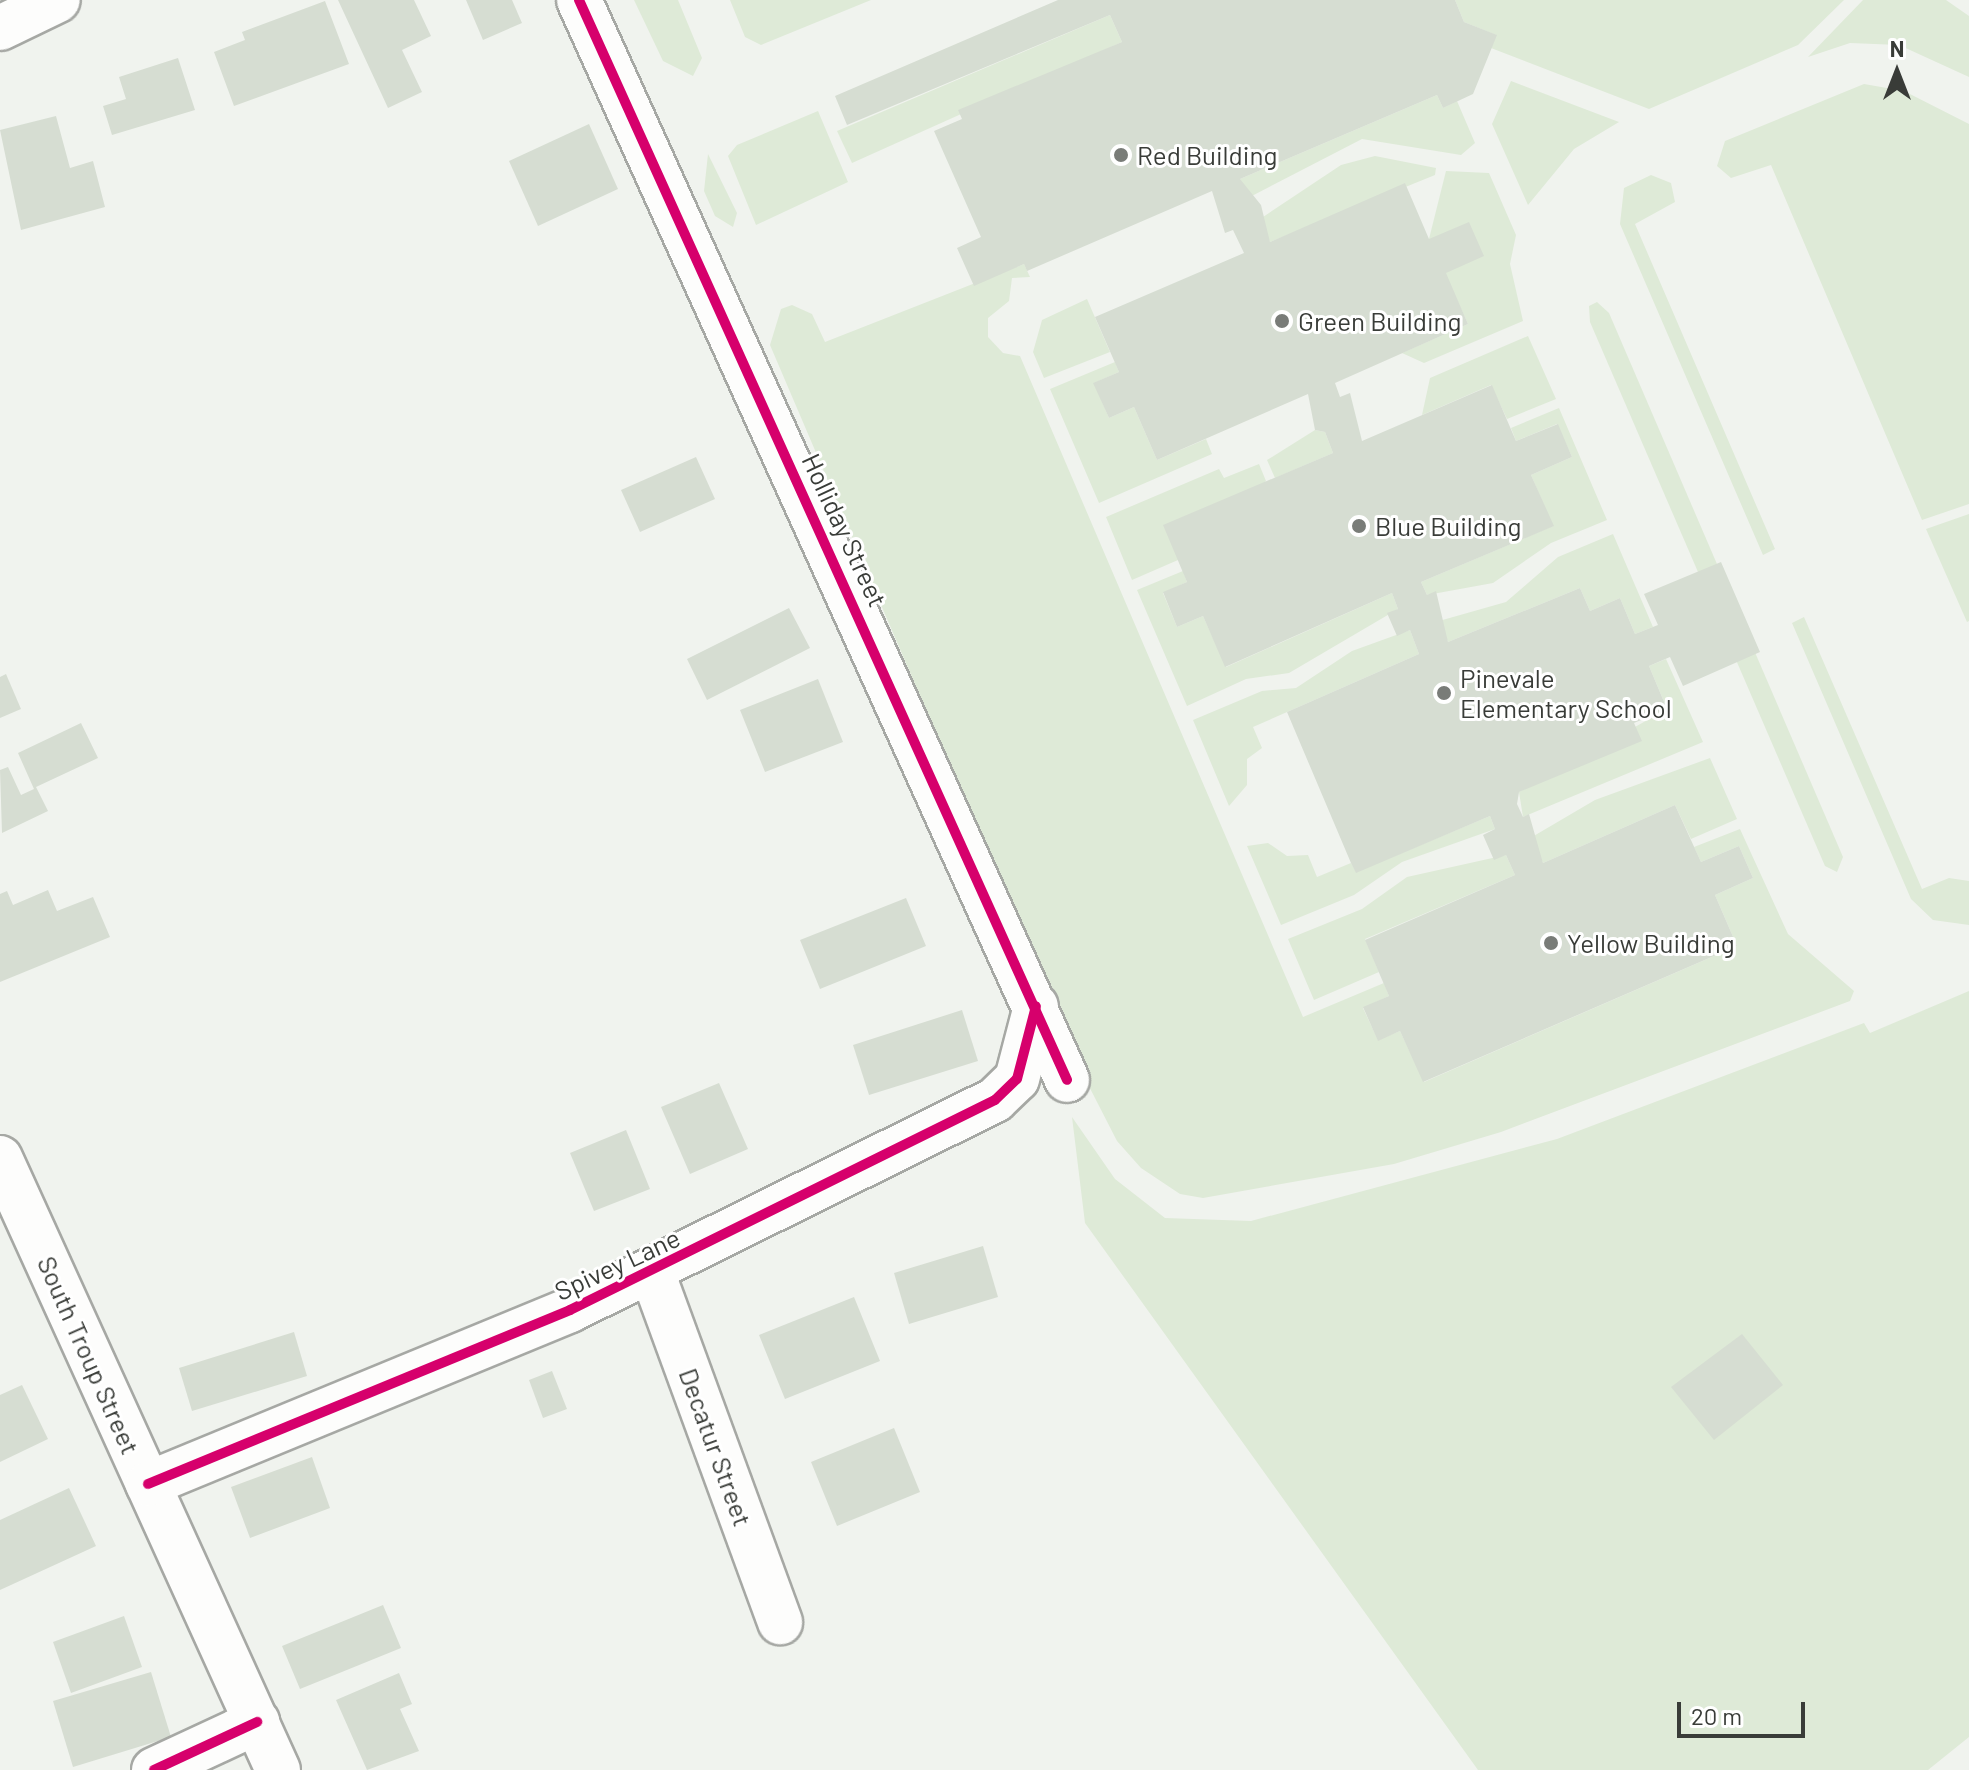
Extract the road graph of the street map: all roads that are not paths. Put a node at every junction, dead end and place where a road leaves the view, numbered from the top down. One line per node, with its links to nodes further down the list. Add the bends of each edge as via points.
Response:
1 (58, 0): 3 (street)
2 (579, 0): 4 (street, Holliday Street)
3 (0, 28)
4 (1036, 1006): 5 (street, Holliday Street); 7 (street, Spivey Lane, via 1017,1079 995,1100)
5 (1067, 1080)
6 (0, 1158): 8 (street, South Troup Street)
7 (652, 1272): 8 (street, Spivey Lane); 9 (street, Decatur Street)
8 (148, 1484): 10 (street, South Troup Street)
9 (780, 1622)
10 (257, 1722): 11 (street); 12 (street, South Troup Street)
11 (154, 1770)
12 (278, 1770)

